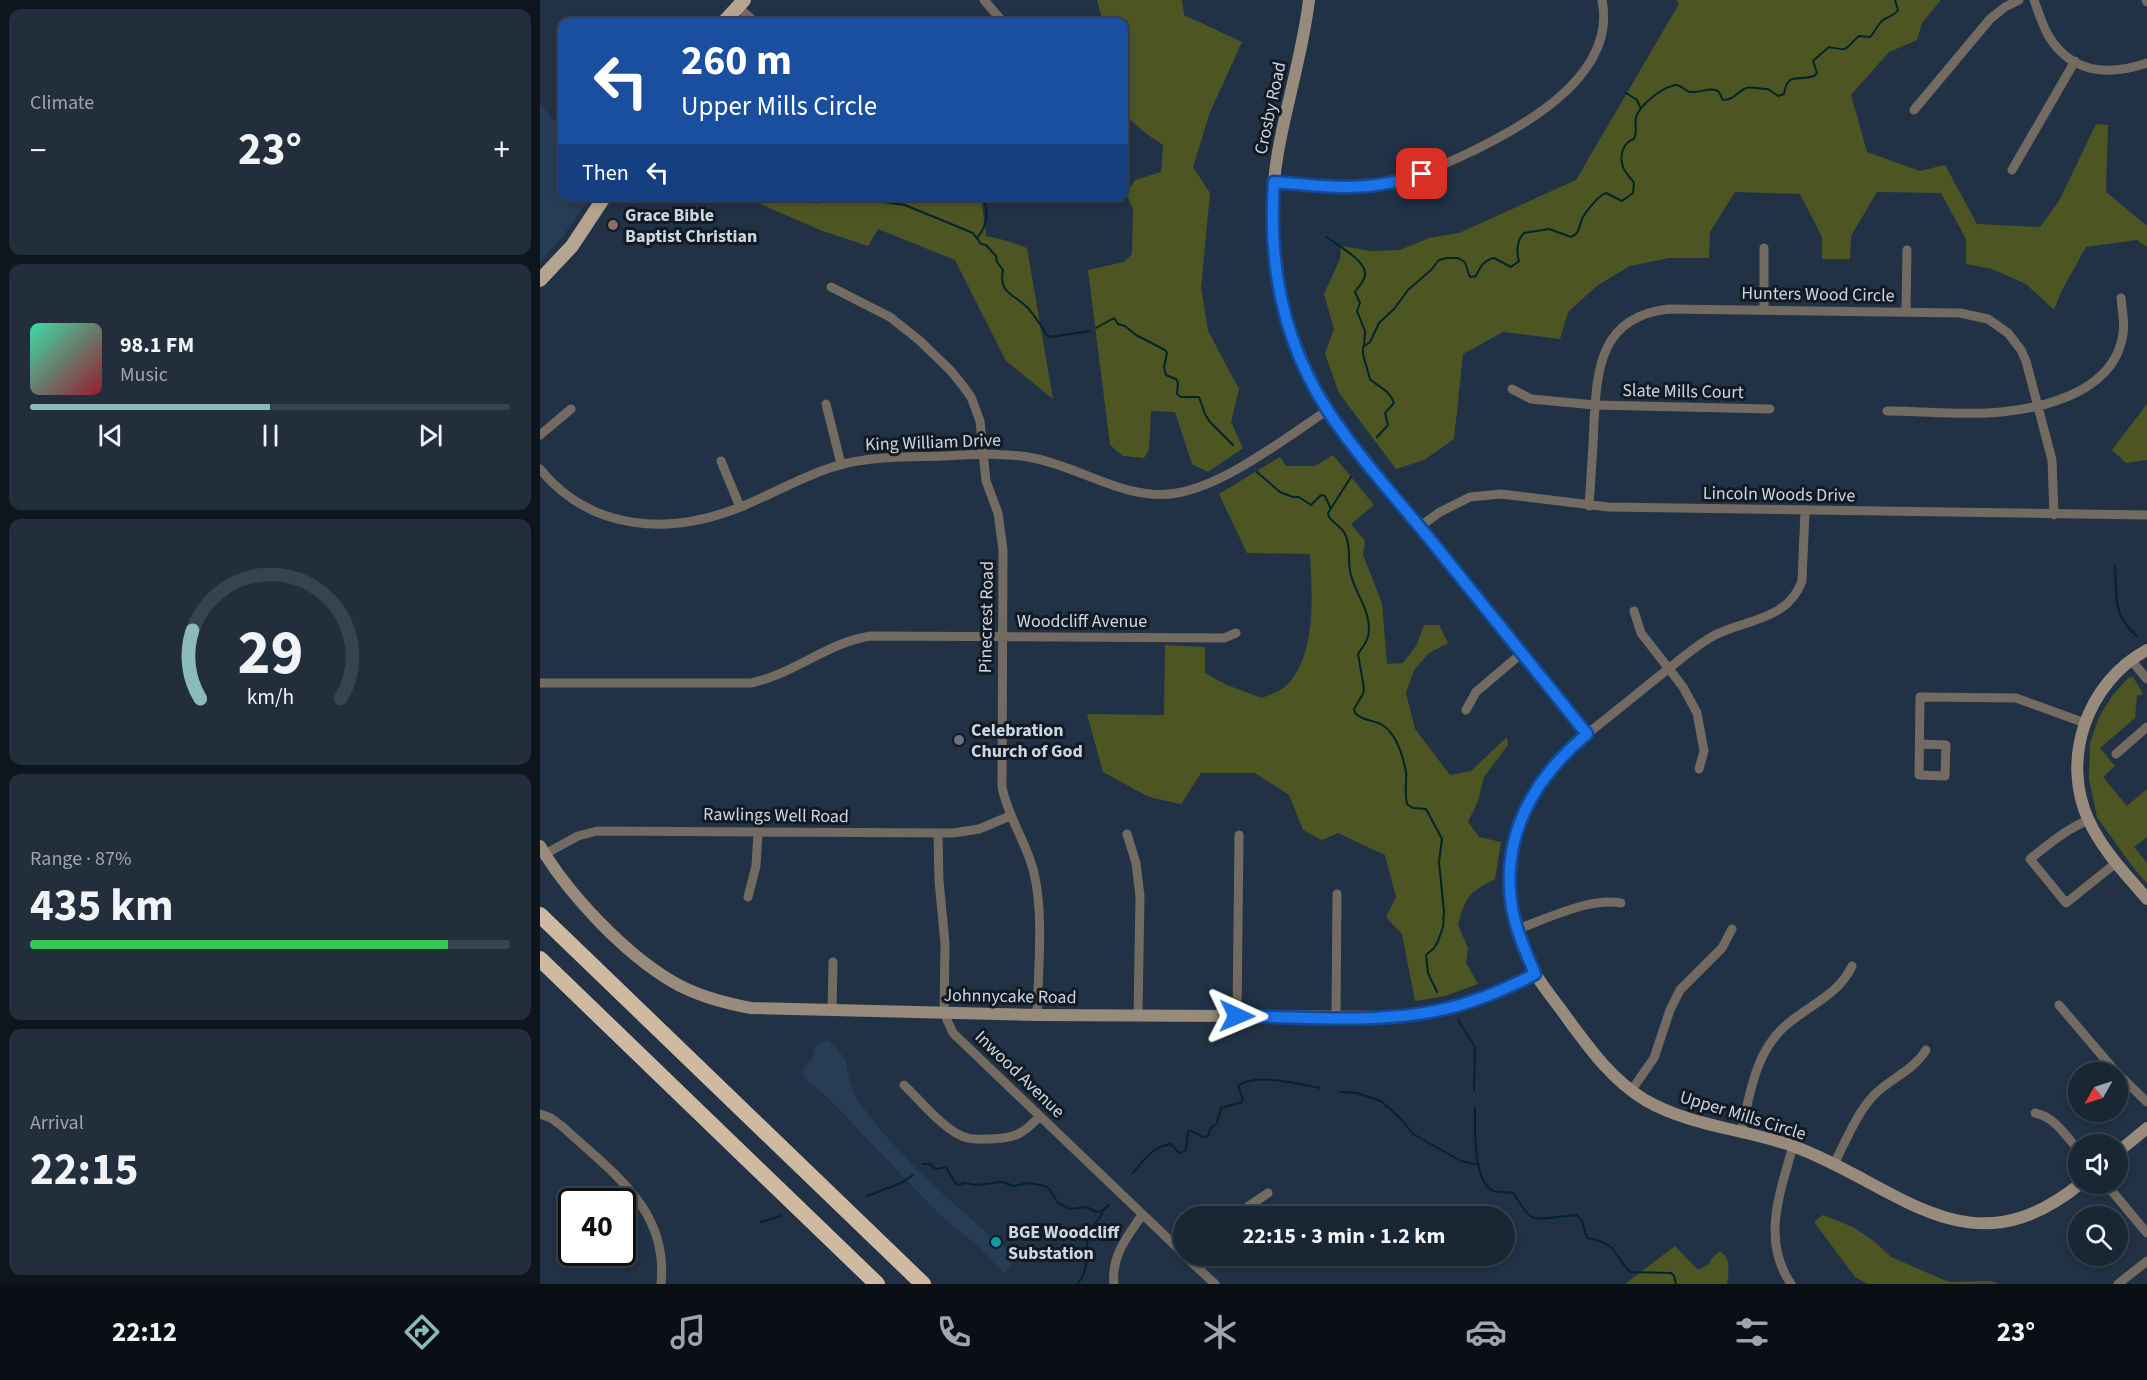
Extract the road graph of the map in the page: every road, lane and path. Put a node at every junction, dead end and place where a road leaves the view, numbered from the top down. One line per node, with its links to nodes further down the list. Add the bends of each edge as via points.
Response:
1 (984, 0): 9 (street)
2 (1309, 0): 14 (street, Crosby Road)
3 (1602, 0): 14 (street, via 1603,29 1584,69 1540,113 1500,138 1422,174 1385,184 1351,188)
4 (2019, 0): 12 (street, via 1990,20)
5 (2034, 0): 10 (street, via 2048,35)
6 (741, 3): 7 (main road); 8 (street)
7 (728, 18)
8 (752, 18)
9 (1000, 18)
10 (2075, 62): 11 (street, via 2108,71); 13 (street)
11 (2147, 63)
12 (1914, 110)
13 (2012, 170)
14 (1274, 182): 28 (street, Crosby Road, via 1272,241 1280,299 1295,345)
15 (602, 201): 18 (main road, via 572,246)
16 (1764, 248): 21 (street)
17 (1907, 250): 22 (street)
18 (540, 280)
19 (831, 287): 32 (street, Pinecrest Road, via 890,317 951,371 976,408)
20 (2121, 298): 26 (street, via 2123,334 2109,369 2080,391)
21 (1764, 310): 22 (street, Hunters Wood Circle); 25 (street, Hunters Wood Circle, via 1668,309 1641,315 1618,330 1604,351)
22 (1906, 311): 26 (street, Hunters Wood Circle, via 1975,315 1998,325 2021,350)
23 (1512, 389): 25 (street, Slate Mills Court, via 1531,399)
24 (826, 404): 34 (street)
25 (1595, 405): 29 (street, Slate Mills Court); 36 (street, Hunters Wood Circle)
26 (2038, 405): 30 (street, via 2000,412); 39 (street, Hunters Wood Circle, via 2052,460)
27 (571, 409): 31 (street)
28 (1328, 410): 32 (street, King William Drive, via 1210,484 1174,493 1116,487 1031,458); 41 (street, Crosby Road)
29 (1770, 410)
30 (1887, 411)
31 (540, 435)
32 (983, 455): 34 (street, King William Drive, via 886,458); 44 (street, Pinecrest Road, via 986,482 1002,530)
33 (721, 461): 37 (street)
34 (841, 464): 37 (street, King William Drive, via 817,471)
35 (540, 469): 37 (street, King William Drive, via 571,499 599,514 633,523 682,522)
36 (1589, 506): 38 (street, Lincoln Woods Drive); 41 (street, Lincoln Woods Drive, via 1515,495 1486,495 1456,503)
37 (741, 507)
38 (1804, 511): 39 (street, Lincoln Woods Drive); 48 (street, Upper Mills Circle, via 1802,581 1788,605 1714,636)
39 (2054, 515): 40 (street, Lincoln Woods Drive)
40 (2147, 515)
41 (1419, 527): 46 (street, Crosby Road)
42 (1634, 611): 48 (street, via 1641,633)
43 (1236, 633): 44 (street, Woodcliff Avenue, via 1224,638)
44 (1002, 637): 50 (street, Woodcliff Avenue, via 857,638 773,677 751,682); 58 (street, Pinecrest Road, via 1001,773)
45 (2147, 650): 47 (street)
46 (1522, 653): 51 (street, via 1485,682); 54 (street, Crosby Road)
47 (2131, 660): 49 (street); 52 (street, via 2100,694)
48 (1669, 669): 54 (street, Upper Mills Circle); 57 (street, via 1697,713 1704,751)
49 (2147, 679)
50 (540, 683)
51 (1466, 710)
52 (2085, 723): 55 (street, via 2016,699 1920,697); 59 (street, via 2078,747 2078,777 2080,797)
53 (2147, 727): 56 (street)
54 (1587, 734): 71 (street, Upper Mills Circle, via 1545,775 1520,824 1510,871)
55 (1920, 744): 55 (street, via 1919,775 1945,776 1946,745)
56 (2116, 754)
57 (1699, 769)
58 (1010, 816): 61 (street, Rawlings Well Road, via 968,831); 80 (street, Pinecrest Road, via 1032,864 1037,892)
59 (2089, 820): 65 (street); 65 (street, via 2062,833 2030,860 2066,903)
60 (758, 831): 61 (street, Rawlings Well Road); 64 (street, Rawlings Well Road, via 597,831); 67 (street, via 756,866)
61 (938, 833): 79 (street, via 945,943)
62 (1127, 834): 81 (street, via 1140,896)
63 (1239, 835): 82 (street)
64 (542, 850): 78 (street, Johnnycake Road, via 588,909 639,958 673,982 730,1005)
65 (2116, 863): 68 (street)
66 (1337, 894): 83 (street)
67 (748, 897)
68 (2147, 898)
69 (1621, 903): 71 (street, via 1594,902)
70 (540, 915): 110 (highway)
71 (1517, 929): 76 (street, Upper Mills Circle)
72 (1732, 929): 88 (street, via 1722,948 1680,990 1654,1058)
73 (540, 959): 109 (highway)
74 (833, 962): 78 (street)
75 (1852, 966): 94 (street, via 1839,986 1786,1025 1766,1048)
76 (1535, 974): 83 (street, Johnnycake Road, via 1441,1010 1393,1017); 88 (street, Upper Mills Circle, via 1597,1058)
77 (2060, 1005): 85 (street)
78 (832, 1011): 79 (street, Johnnycake Road)
79 (944, 1013): 80 (street, Johnnycake Road); 92 (street, Inwood Avenue, via 953,1033)
80 (1037, 1015): 81 (street, Johnnycake Road)
81 (1138, 1015): 82 (street, Johnnycake Road)
82 (1237, 1016): 83 (street, Johnnycake Road)
83 (1336, 1018)
84 (1926, 1050): 98 (street, via 1913,1066 1866,1104)
85 (2108, 1062)
86 (2128, 1084): 89 (street)
87 (904, 1085): 92 (street, via 954,1131 969,1139 1016,1136)
88 (1631, 1090): 94 (street, Upper Mills Circle, via 1682,1116)
89 (2147, 1102)
90 (2035, 1113): 95 (street, via 2051,1119)
91 (540, 1114): 108 (street, via 563,1127 640,1202 660,1246)
92 (1040, 1116): 103 (street, Inwood Avenue)
93 (2147, 1128): 96 (street)
94 (1741, 1132): 97 (street, Upper Mills Circle)
95 (2068, 1138)
96 (2128, 1144)
97 (1793, 1146): 98 (street, Upper Mills Circle); 113 (street, via 1774,1218 1776,1248)
98 (1834, 1164): 100 (street, Upper Mills Circle, via 1912,1206 1956,1221 2004,1222 2034,1213)
99 (1268, 1193): 102 (street)
100 (2068, 1193)
101 (2114, 1194): 104 (street)
102 (1249, 1206)
103 (1142, 1215): 105 (street, Inwood Avenue); 111 (street, via 1116,1255)
104 (2147, 1233)
105 (1173, 1244)
106 (2147, 1261): 114 (street)
107 (1196, 1266): 112 (street, Inwood Avenue)
108 (661, 1284)
109 (877, 1284)
110 (923, 1284)
111 (1114, 1284)
112 (1215, 1284)
113 (1791, 1284)
114 (2118, 1284)

